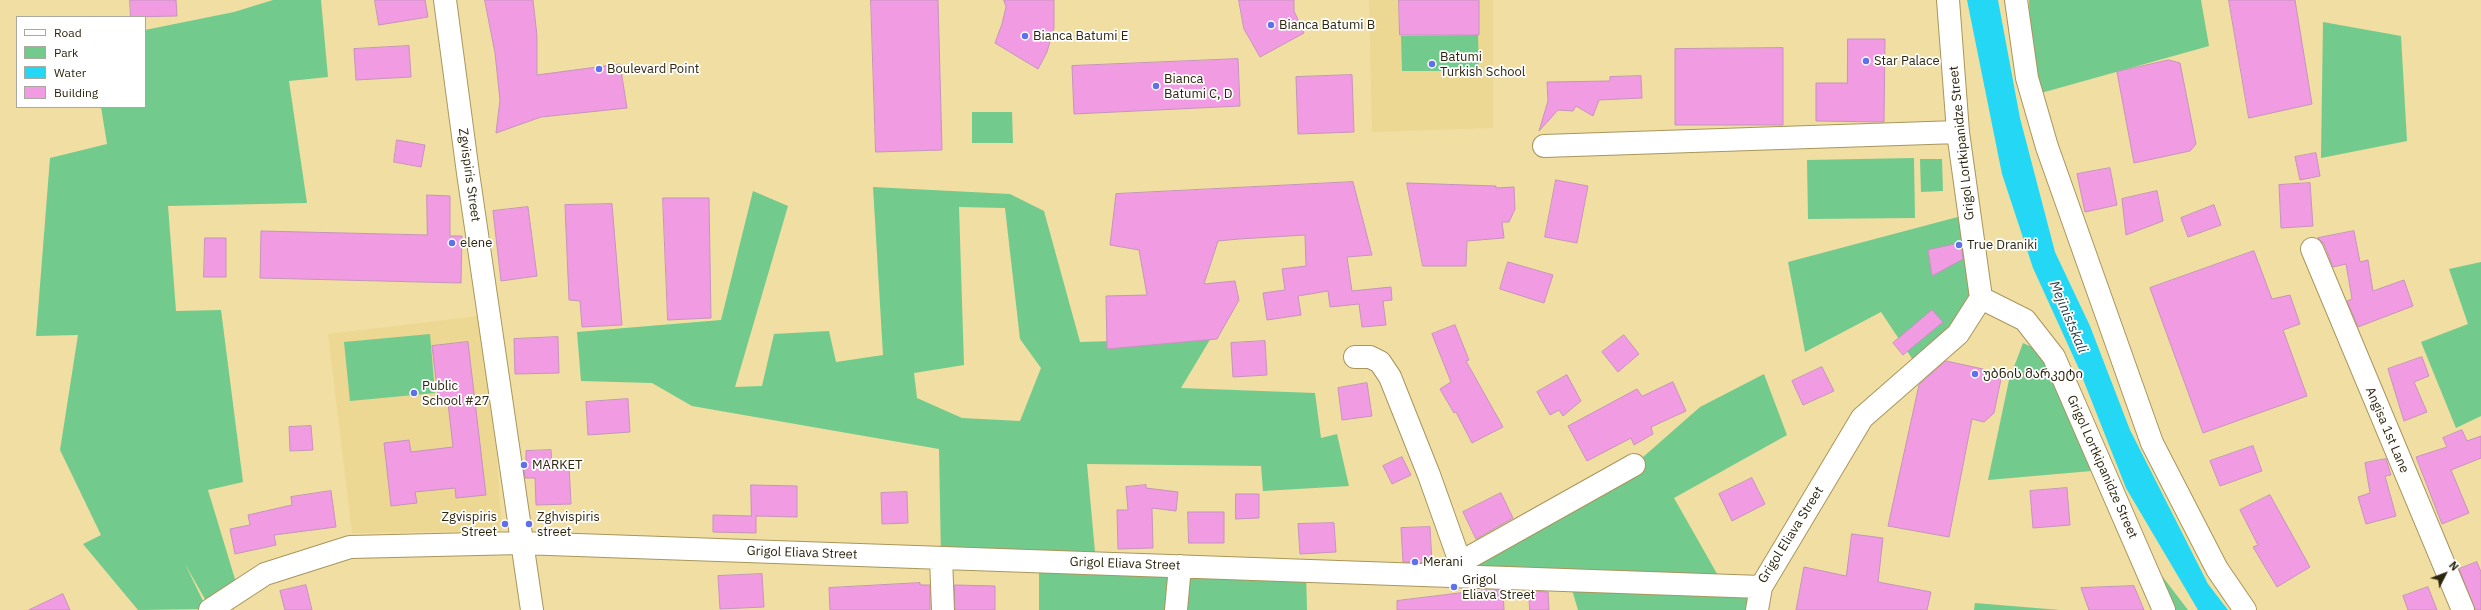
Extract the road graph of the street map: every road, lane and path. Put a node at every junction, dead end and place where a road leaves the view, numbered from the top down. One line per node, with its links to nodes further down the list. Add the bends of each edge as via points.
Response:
1 (445, 0): 10 (street, Zgvispiris Street)
2 (1948, 0): 4 (street, Grigol Lortkipanidze Street)
3 (2016, 0): 21 (street, via 2027,78 2047,147 2152,443 2217,569)
4 (1958, 132): 5 (street); 7 (street, Grigol Lortkipanidze Street)
5 (1544, 146)
6 (2312, 249): 22 (street, Angisa 1st Lane)
7 (1981, 298): 14 (street, Grigol Eliava Street, via 1958,334 1862,418); 20 (street, Grigol Lortkipanidze Street, via 2024,320 2054,357)
8 (1355, 357): 13 (street, via 1370,357 1380,362 1390,377)
9 (1634, 465): 13 (street)
10 (521, 543): 11 (street, Grigol Eliava Street); 15 (street, Grigol Eliava Street, via 350,547 265,574); 16 (street, Zgvispiris Street)
11 (941, 558): 12 (street, Grigol Eliava Street); 17 (street)
12 (1180, 566): 13 (street, Grigol Eliava Street); 18 (street)
13 (1463, 569): 14 (street, Grigol Eliava Street)
14 (1761, 587): 19 (street)
15 (210, 610)
16 (532, 610)
17 (943, 610)
18 (1176, 610)
19 (1757, 610)
20 (2164, 610)
21 (2245, 610)
22 (2463, 610)

